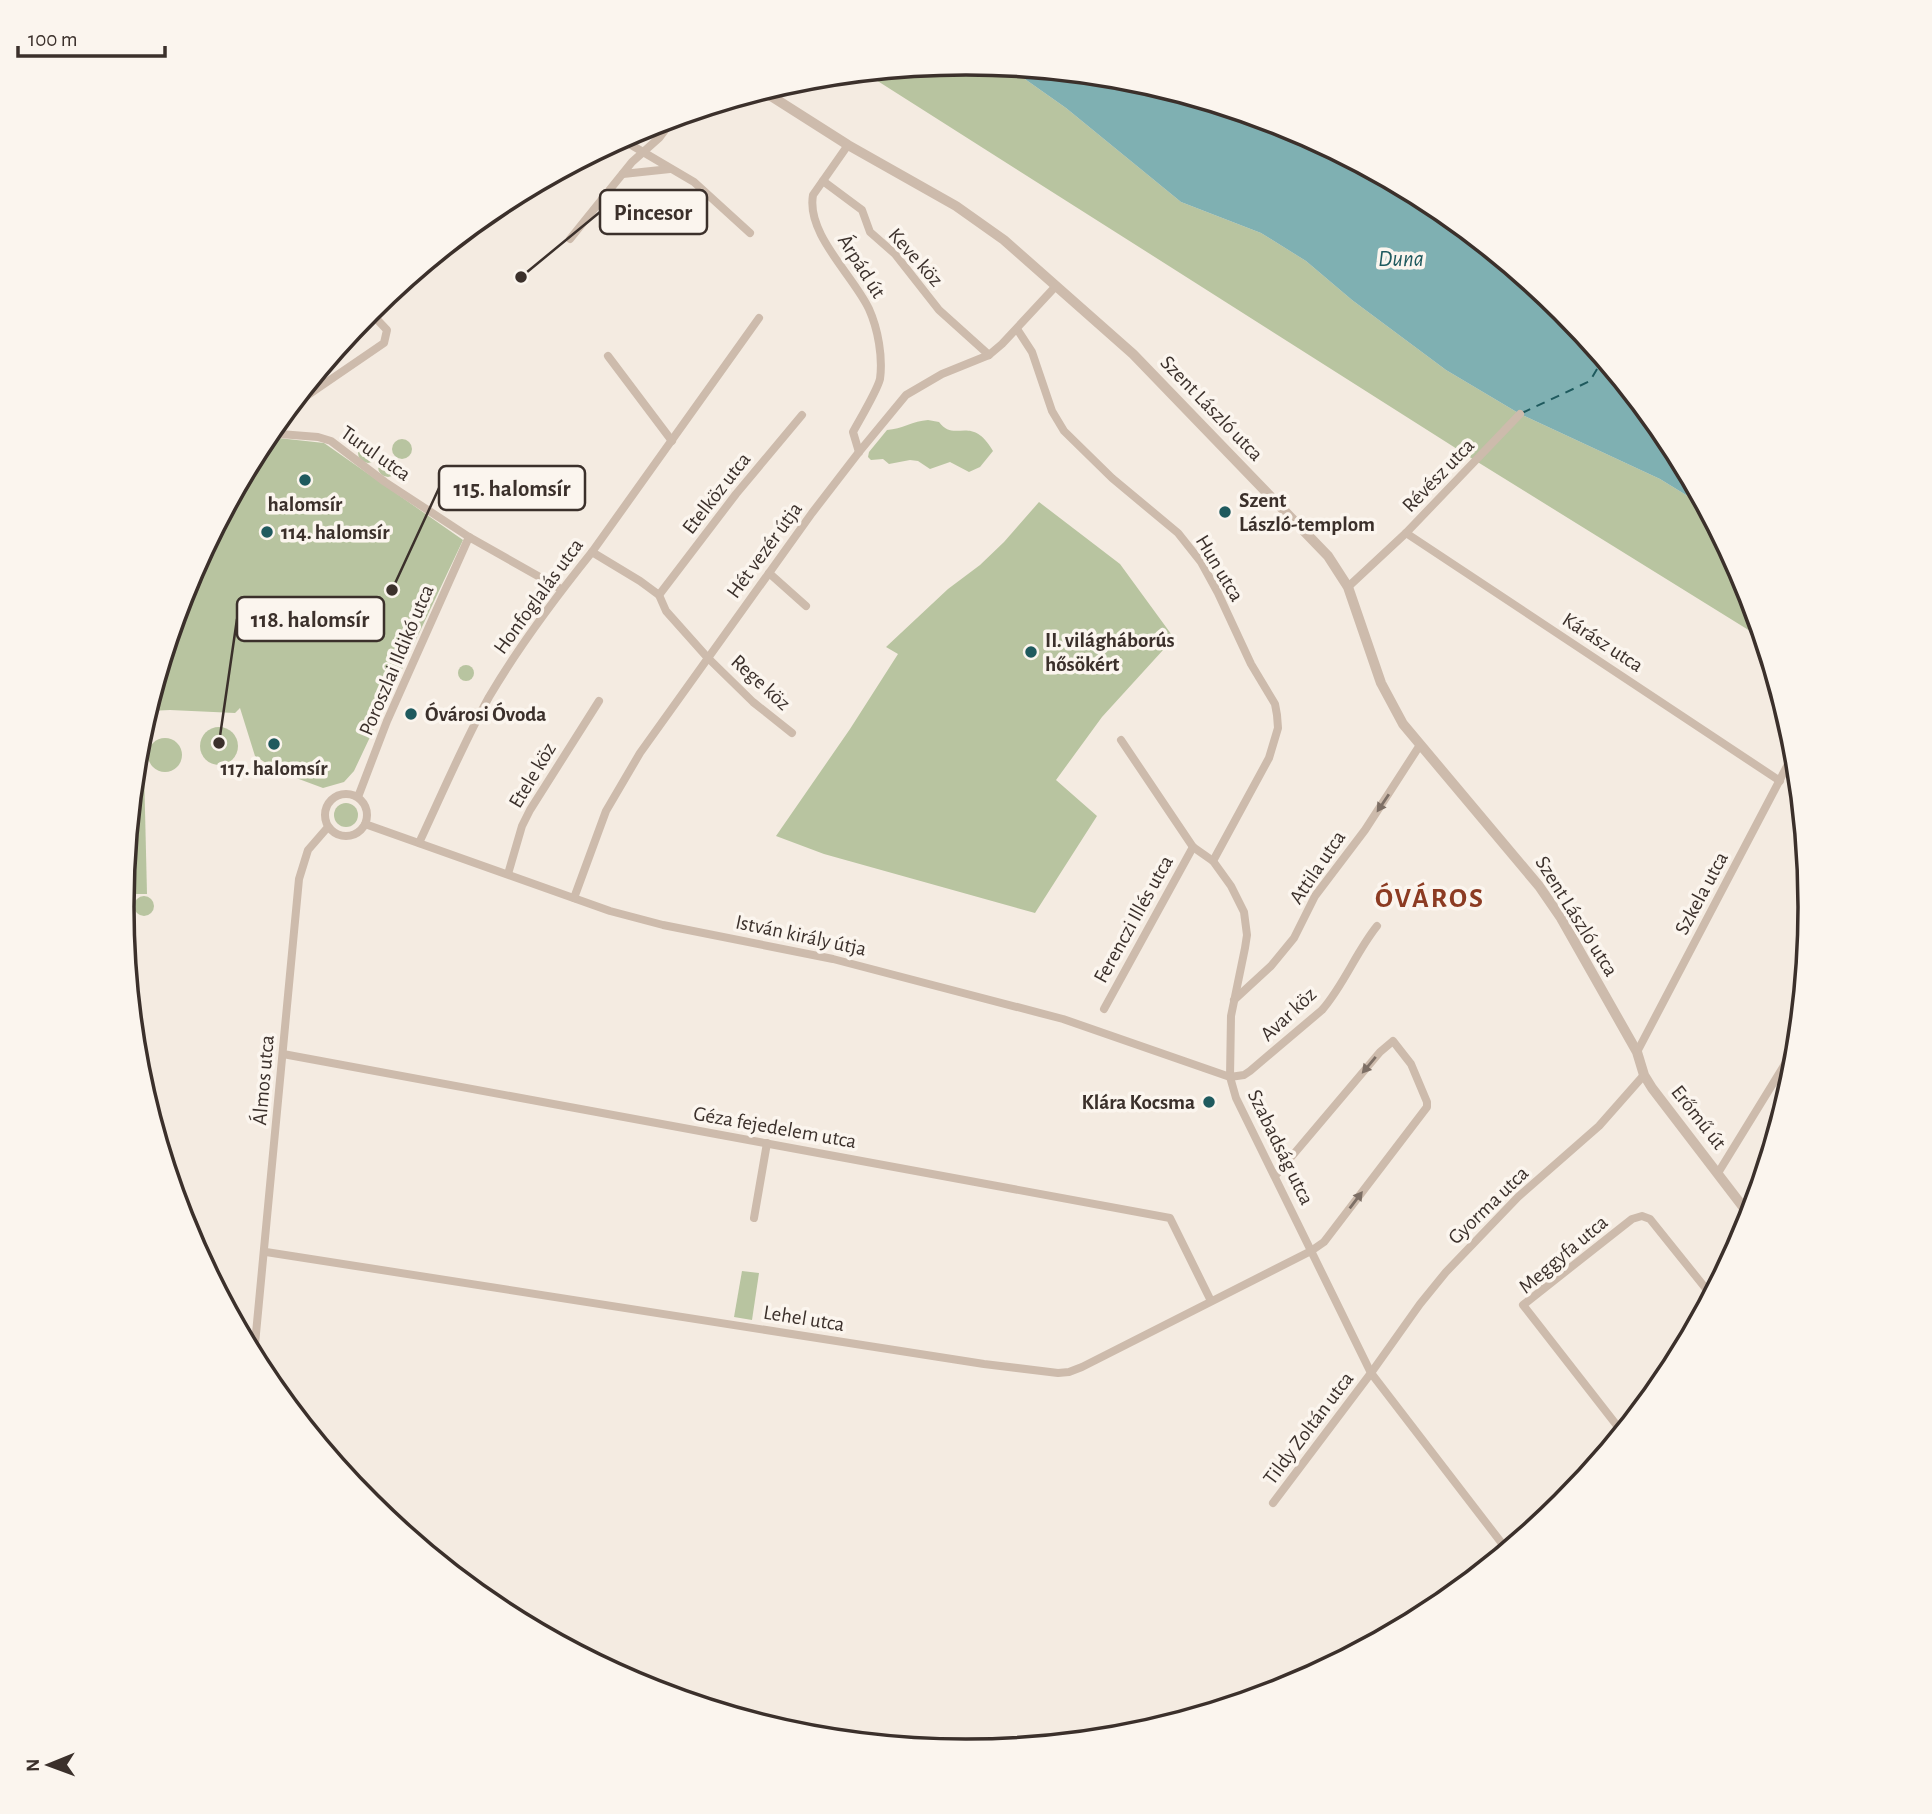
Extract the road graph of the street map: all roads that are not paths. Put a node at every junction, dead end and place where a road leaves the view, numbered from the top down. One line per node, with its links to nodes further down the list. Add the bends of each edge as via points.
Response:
1 (775, 98): 3 (street, Szent László utca)
2 (663, 133): 5 (street)
3 (848, 145): 8 (street, Árpád út); 11 (street, Szent László utca, via 980,222)
4 (633, 146): 5 (street)
5 (643, 151): 6 (street); 7 (street)
6 (673, 169): 7 (street); 9 (street)
7 (623, 174): 10 (street)
8 (823, 181): 15 (street, Keve köz, via 862,210 870,232 895,254 939,310); 22 (street, Árpád út, via 813,195 812,213 869,308 879,344 879,383 853,432)
9 (750, 233)
10 (570, 239)
11 (1055, 287): 14 (street, Hét vezér útja); 27 (street, Szent László utca, via 1133,354 1209,431 1328,556)
12 (760, 318): 21 (street, Honfoglalás utca)
13 (377, 320): 17 (street, via 387,330 384,343)
14 (1017, 329): 15 (street, Hét vezér útja); 43 (street, Hun utca, via 1032,352 1052,411 1064,431 1190,547 1275,704 1278,728 1269,758)
15 (989, 355): 22 (street, Hét vezér útja, via 920,385)
16 (608, 356): 21 (street)
17 (315, 390)
18 (1520, 414): 23 (street, Révész utca)
19 (802, 415): 29 (street, Etelköz utca)
20 (282, 434): 24 (street, Turul utca, via 331,441)
21 (672, 441): 25 (street, Honfoglalás utca)
22 (859, 452): 26 (street, Hét vezér útja)
23 (1406, 533): 27 (street, Révész utca); 37 (street, Kárász utca)
24 (468, 537): 28 (street, Turul utca); 38 (street, Poroszlai Ildikó utca)
25 (592, 552): 28 (street, Honfoglalás utca); 29 (street)
26 (769, 573): 30 (street); 31 (street, Hét vezér útja)
27 (1348, 587): 35 (street, Szent László utca, via 1391,704)
28 (562, 589): 41 (street, Honfoglalás utca, via 490,696)
29 (659, 595): 31 (street, Rege köz, via 666,611)
30 (806, 606)
31 (708, 657): 33 (street, Rege köz); 45 (street, Hét vezér útja, via 619,788 595,836)
32 (599, 701): 44 (street, Etele köz, via 530,810)
33 (792, 733)
34 (1121, 740): 42 (street, Szabadság utca)
35 (1420, 745): 47 (street, Attila utca, one-way to 47, via 1315,896 1294,937 1271,967); 49 (street, Szent László utca, via 1539,886)
36 (1786, 769): 37 (street, Szkela utca)
37 (1780, 781): 49 (street, Szkela utca)
38 (358, 797): 39 (street, via 366,807); 40 (street, via 346,793 334,797 324,814)
39 (365, 824): 40 (street, via 349,836); 41 (street, István király útja)
40 (328, 827): 50 (street, Álmos utca, via 308,850 299,879)
41 (419, 843): 44 (street, István király útja)
42 (1193, 847): 43 (street, Szabadság utca); 48 (street, Ferenczi Illés utca)
43 (1213, 861): 47 (street, Szabadság utca, via 1240,900 1247,922)
44 (508, 874): 45 (street, István király útja)
45 (574, 898): 53 (street, István király útja, via 663,925 808,953 1063,1019)
46 (1377, 926): 53 (street, Avar köz, via 1322,1010 1250,1071)
47 (1234, 1000): 53 (street, Szabadság utca)
48 (1104, 1009)
49 (1637, 1052): 52 (street, Szent László utca)
50 (283, 1054): 54 (street, Géza fejedelem utca); 60 (street, Álmos utca)
51 (1782, 1069): 55 (street)
52 (1644, 1075): 55 (street, Erőmű út); 64 (street, Gyorma utca, via 1599,1126 1479,1236 1420,1304)
53 (1230, 1077): 56 (street, Szabadság utca)
54 (767, 1143): 58 (street); 62 (street, Géza fejedelem utca, via 1170,1218)
55 (1718, 1173): 57 (street, Erőmű út)
56 (1276, 1175): 59 (street, Szabadság utca); 59 (street, Lehel utca, one-way to 56, via 1324,1242 1427,1107 1411,1064 1393,1041)
57 (1742, 1205)
58 (754, 1218)
59 (1311, 1251): 62 (street, Lehel utca); 64 (street, Szabadság utca)
60 (266, 1252): 62 (street, Lehel utca, via 1047,1373 1082,1367); 63 (street, Álmos utca)
61 (1705, 1288): 65 (street, Meggyfa utca, via 1650,1219 1642,1216 1632,1219 1523,1305)
62 (1211, 1301)
63 (256, 1339)
64 (1371, 1373): 66 (street, Tildy Zoltán utca); 67 (street, Szabadság utca)
65 (1616, 1425)
66 (1273, 1503)
67 (1501, 1543)

